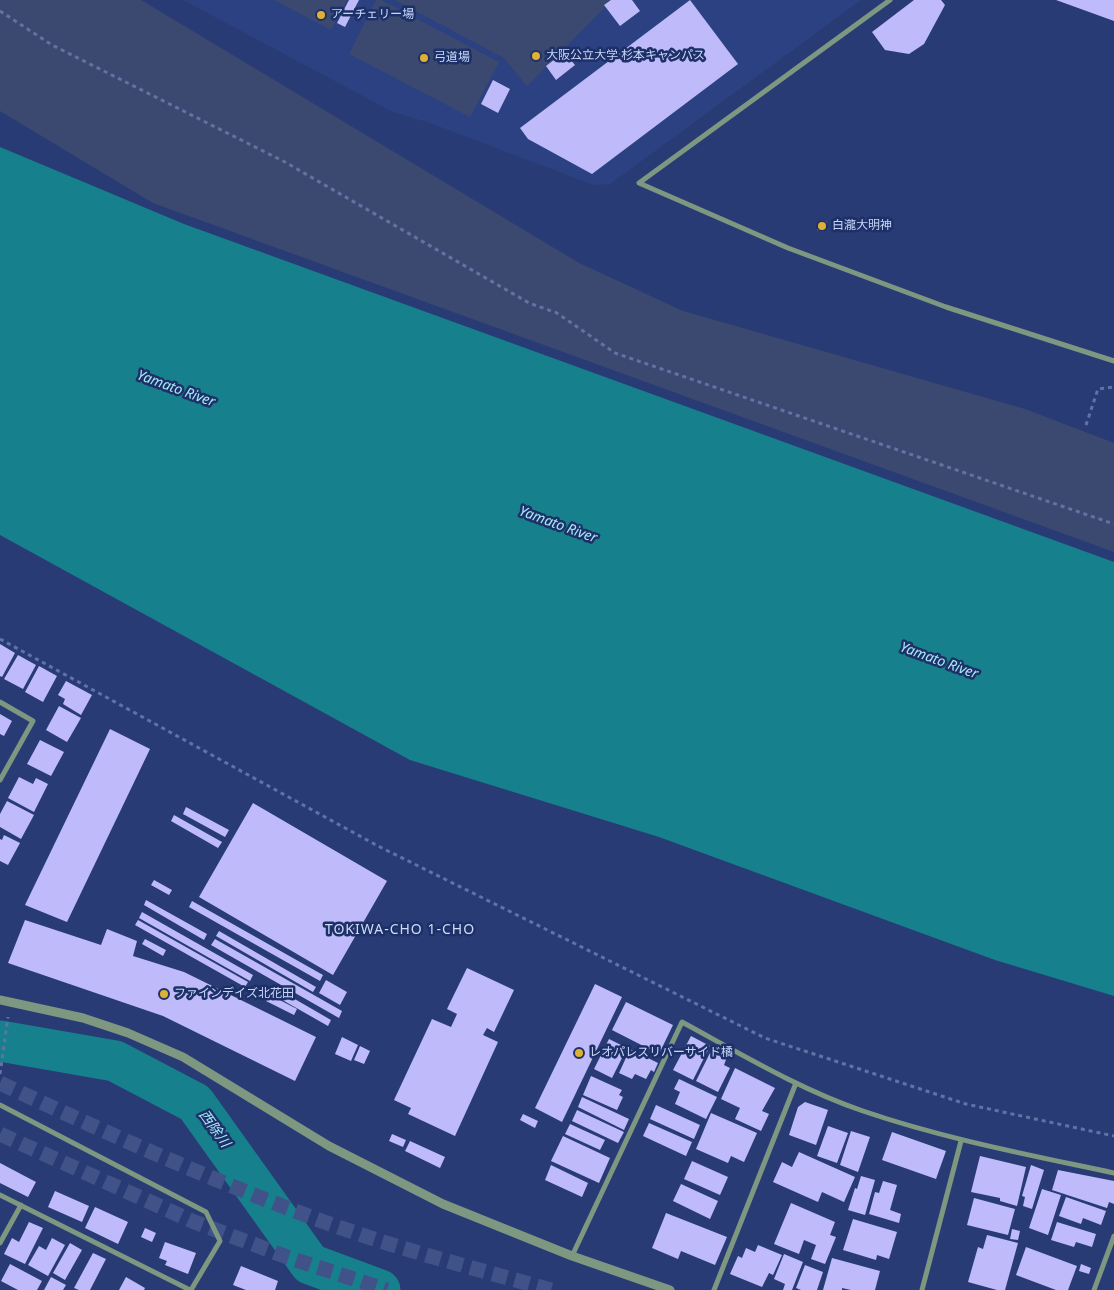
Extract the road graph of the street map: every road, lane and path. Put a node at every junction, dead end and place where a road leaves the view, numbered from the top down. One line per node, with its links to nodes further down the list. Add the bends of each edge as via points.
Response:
1 (890, 0): 3 (street, via 639,184 806,255 946,306)
2 (0, 11): 6 (path, via 52,45 285,162 529,303 558,313 614,353)
3 (1114, 361)
4 (1114, 387): 5 (path, via 1098,389)
5 (1086, 425)
6 (1114, 524)
7 (0, 639): 15 (path, via 378,846 765,1038 966,1104)
8 (0, 702): 9 (street, via 33,721)
9 (0, 780)
10 (0, 1000): 11 (street)
11 (10, 1002): 12 (path); 22 (street, via 83,1018 128,1033 183,1058 329,1146 416,1191)
12 (0, 1074)
13 (796, 1083): 16 (street, via 862,1111); 22 (street, via 682,1022); 25 (street)
14 (0, 1105): 23 (street, via 206,1212 220,1241)
15 (1114, 1136)
16 (961, 1141): 17 (street); 26 (street)
17 (1114, 1173)
18 (0, 1195): 19 (street)
19 (21, 1205): 21 (street); 23 (street)
20 (1114, 1236): 27 (street)
21 (0, 1243)
22 (572, 1256): 24 (street)
23 (191, 1290)
24 (670, 1290)
25 (714, 1290)
26 (922, 1290)
27 (1094, 1290)

